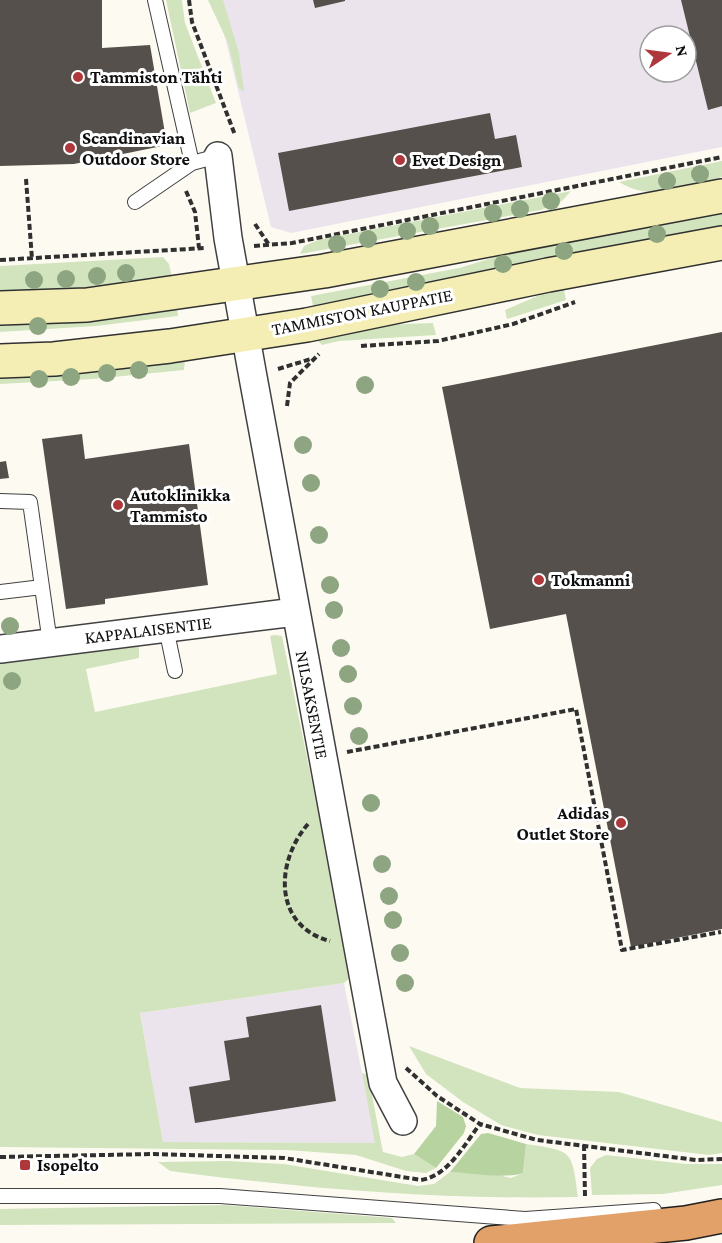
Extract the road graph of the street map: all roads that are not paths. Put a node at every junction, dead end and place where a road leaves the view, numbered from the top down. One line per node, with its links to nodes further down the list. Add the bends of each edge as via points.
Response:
1 (155, 0): 3 (lane)
2 (228, 148): 3 (lane); 7 (street, NILSAKSENTIE, via 230,248)
3 (192, 163): 5 (lane)
4 (722, 196): 7 (main road)
5 (135, 202)
6 (722, 243): 9 (main road, TAMMISTON KAUPPATIE)
7 (237, 284): 8 (main road, via 87,305); 9 (street, NILSAKSENTIE)
8 (0, 308)
9 (246, 334): 10 (main road, TAMMISTON KAUPPATIE, via 54,359); 14 (street, NILSAKSENTIE)
10 (0, 361)
11 (0, 501): 12 (lane, via 30,502)
12 (42, 587): 13 (lane); 16 (lane)
13 (0, 592)
14 (295, 612): 15 (street, KAPPALAISENTIE); 19 (street, NILSAKSENTIE, via 383,1083)
15 (166, 628): 16 (street, KAPPALAISENTIE); 18 (lane)
16 (50, 643): 17 (street, KAPPALAISENTIE)
17 (0, 649)
18 (175, 671)
19 (403, 1121)
20 (0, 1196): 23 (lane, via 220,1196 525,1219)
21 (722, 1206): 22 (lane)
22 (687, 1208)
23 (664, 1210)
24 (722, 1216): 25 (highway)
25 (491, 1243)

